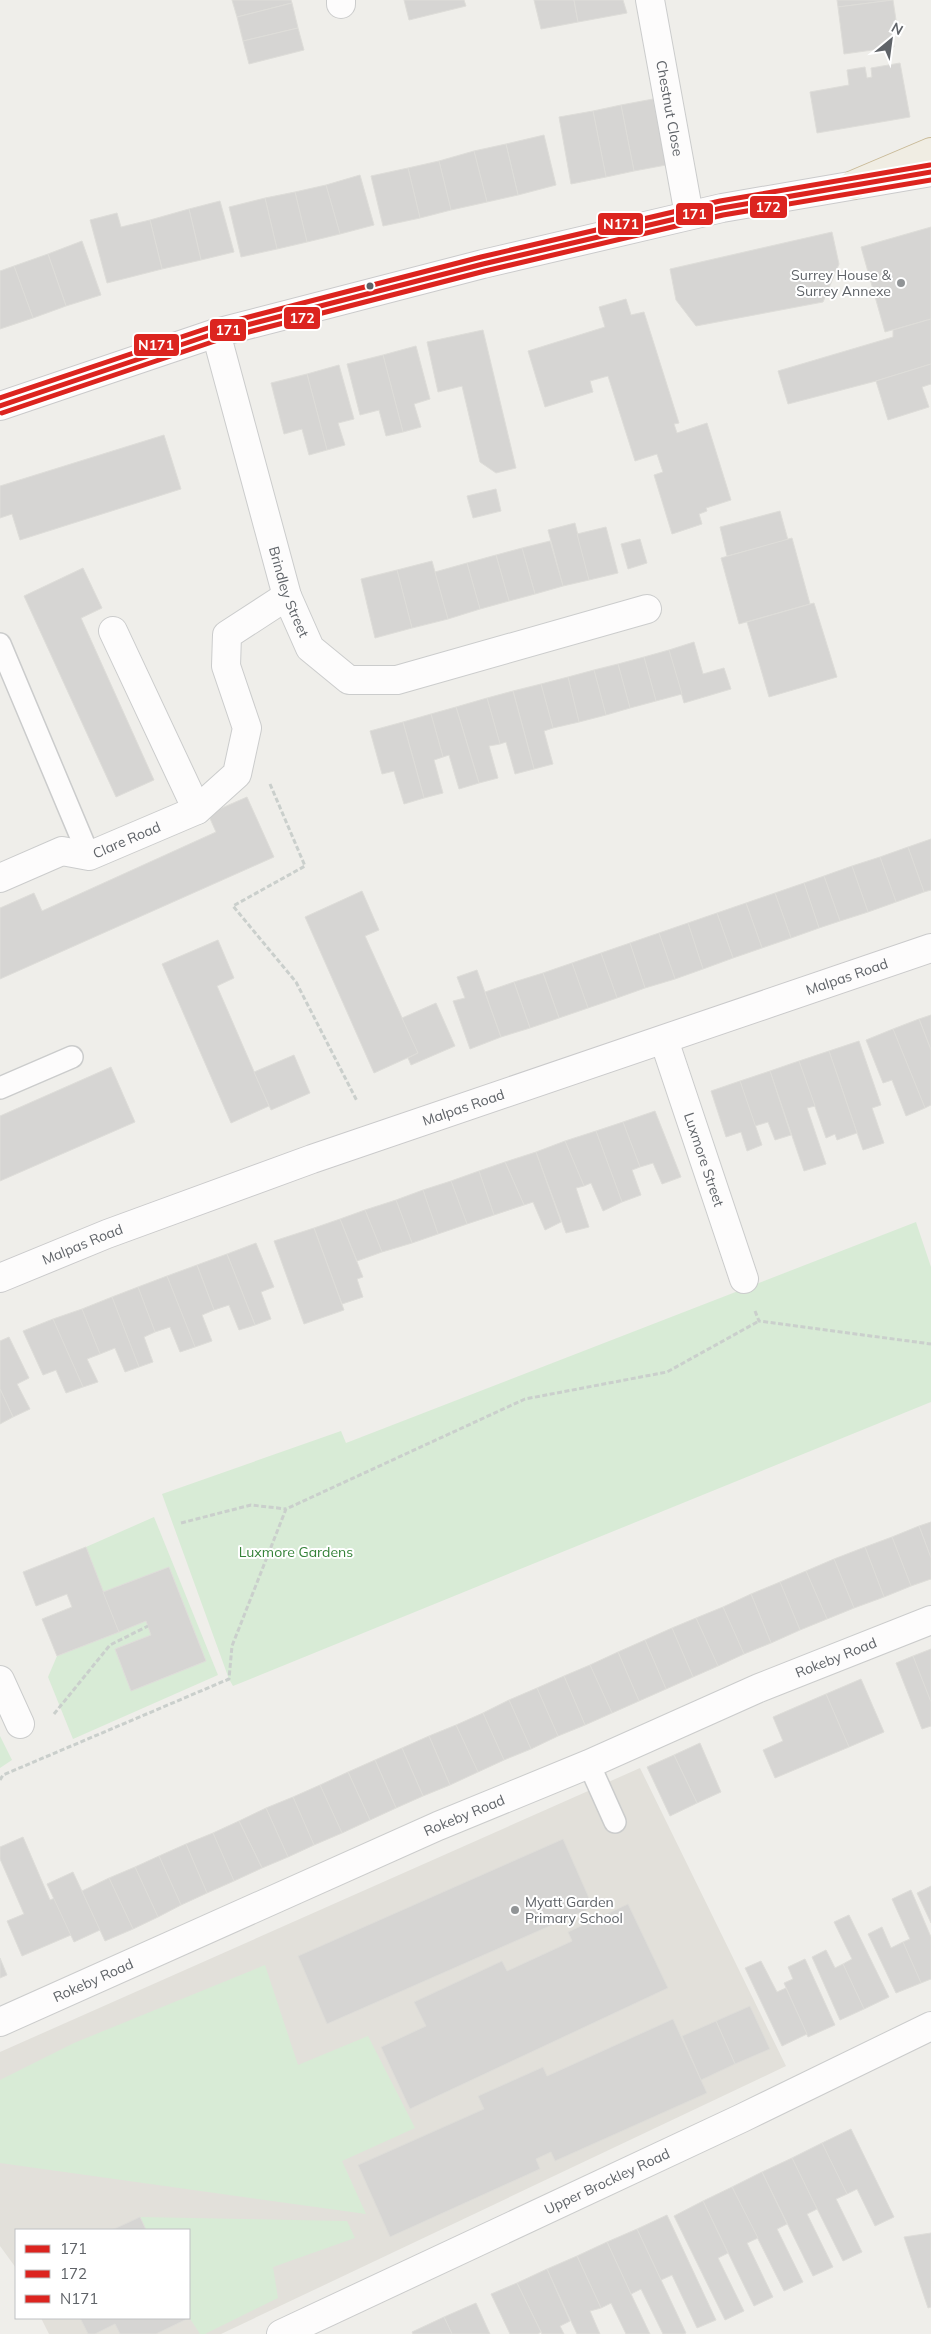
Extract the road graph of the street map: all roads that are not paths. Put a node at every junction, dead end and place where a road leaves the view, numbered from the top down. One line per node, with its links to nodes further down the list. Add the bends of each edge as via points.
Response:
1 (650, 0): 5 (street, Chestnut Close)
2 (931, 152): 4 (highway)
3 (931, 172): 4 (street)
4 (853, 185): 5 (street)
5 (689, 216): 6 (street, via 484,264)
6 (216, 333): 7 (street); 8 (street, Brindley Street)
7 (0, 406)
8 (287, 596): 9 (street, Brindley Street, via 310,648 349,680 397,680); 12 (street, Clare Road, via 227,635 226,666 247,728 237,774)
9 (647, 609)
10 (113, 631): 12 (street)
11 (0, 644): 13 (lane)
12 (197, 810): 13 (street, Clare Road)
13 (89, 856): 14 (street, Clare Road, via 62,851)
14 (0, 878)
15 (931, 948): 16 (street, Malpas Road)
16 (664, 1040): 19 (street, Malpas Road, via 312,1159 107,1234); 20 (street, Luxmore Street)
17 (72, 1057): 18 (lane)
18 (0, 1088)
19 (0, 1278)
20 (744, 1279)
21 (931, 1620): 24 (street, Rokeby Road, via 759,1688)
22 (0, 1680): 23 (street)
23 (20, 1724)
24 (589, 1764): 25 (lane); 26 (street, Rokeby Road, via 430,1830)
25 (615, 1822)
26 (0, 2022)
27 (931, 2026): 28 (street, Upper Brockley Road)
28 (281, 2334)

